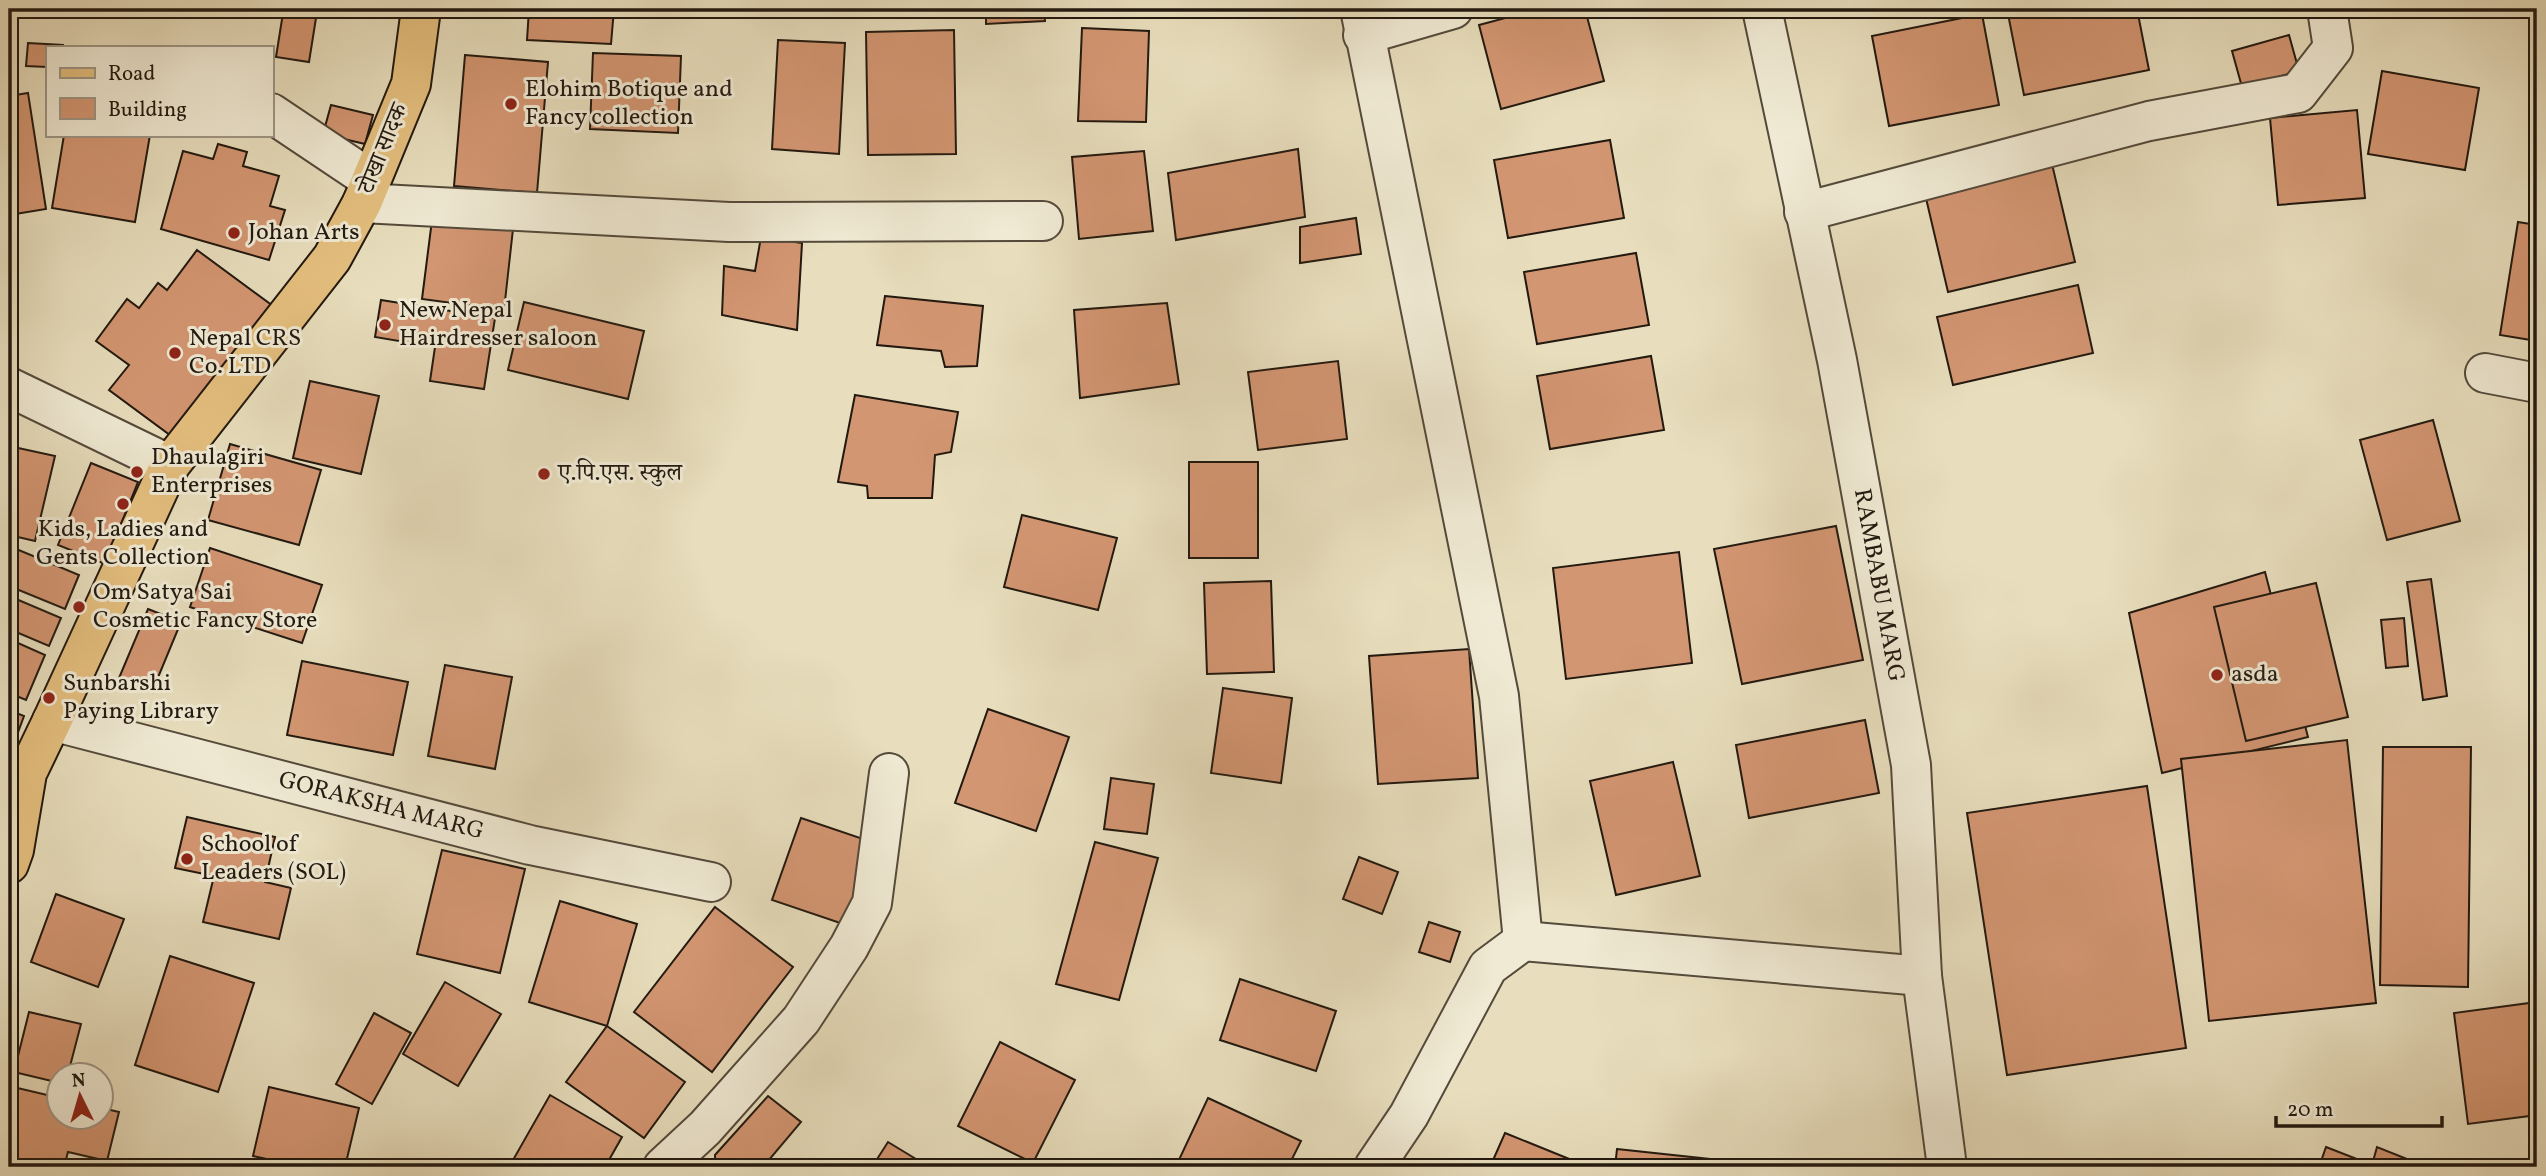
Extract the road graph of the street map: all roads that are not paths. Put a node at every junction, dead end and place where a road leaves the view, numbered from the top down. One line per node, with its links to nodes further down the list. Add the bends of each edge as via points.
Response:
1 (421, 9): 7 (main road, टोखा सादक, via 411,84)
2 (1453, 9): 5 (street)
3 (1762, 9): 8 (street, RAMBABU MARG)
4 (2327, 9): 8 (street, via 2333,48 2298,93 2149,121)
5 (1362, 22): 18 (street, via 1499,696)
6 (273, 115): 7 (street)
7 (367, 191): 9 (street, via 729,222); 13 (main road, टोखा सादक, via 332,258)
8 (1804, 212): 19 (street, RAMBABU MARG, via 1838,360 1911,765)
9 (1043, 221)
10 (2485, 373): 11 (street)
11 (2537, 383)
12 (9, 387): 13 (street)
13 (170, 465): 14 (main road, टोखा सादक)
14 (52, 721): 16 (main road, टोखा सादक, via 27,773); 17 (street, GORAKSHA MARG, via 530,845)
15 (889, 773): 20 (street, via 872,903 849,947 801,1020 705,1128)
16 (11, 855)
17 (711, 882)
18 (1522, 941): 19 (street); 21 (street, via 1488,967 1409,1115)
19 (1922, 976): 22 (street, RAMBABU MARG)
20 (663, 1167)
21 (1374, 1167)
22 (1947, 1167)

